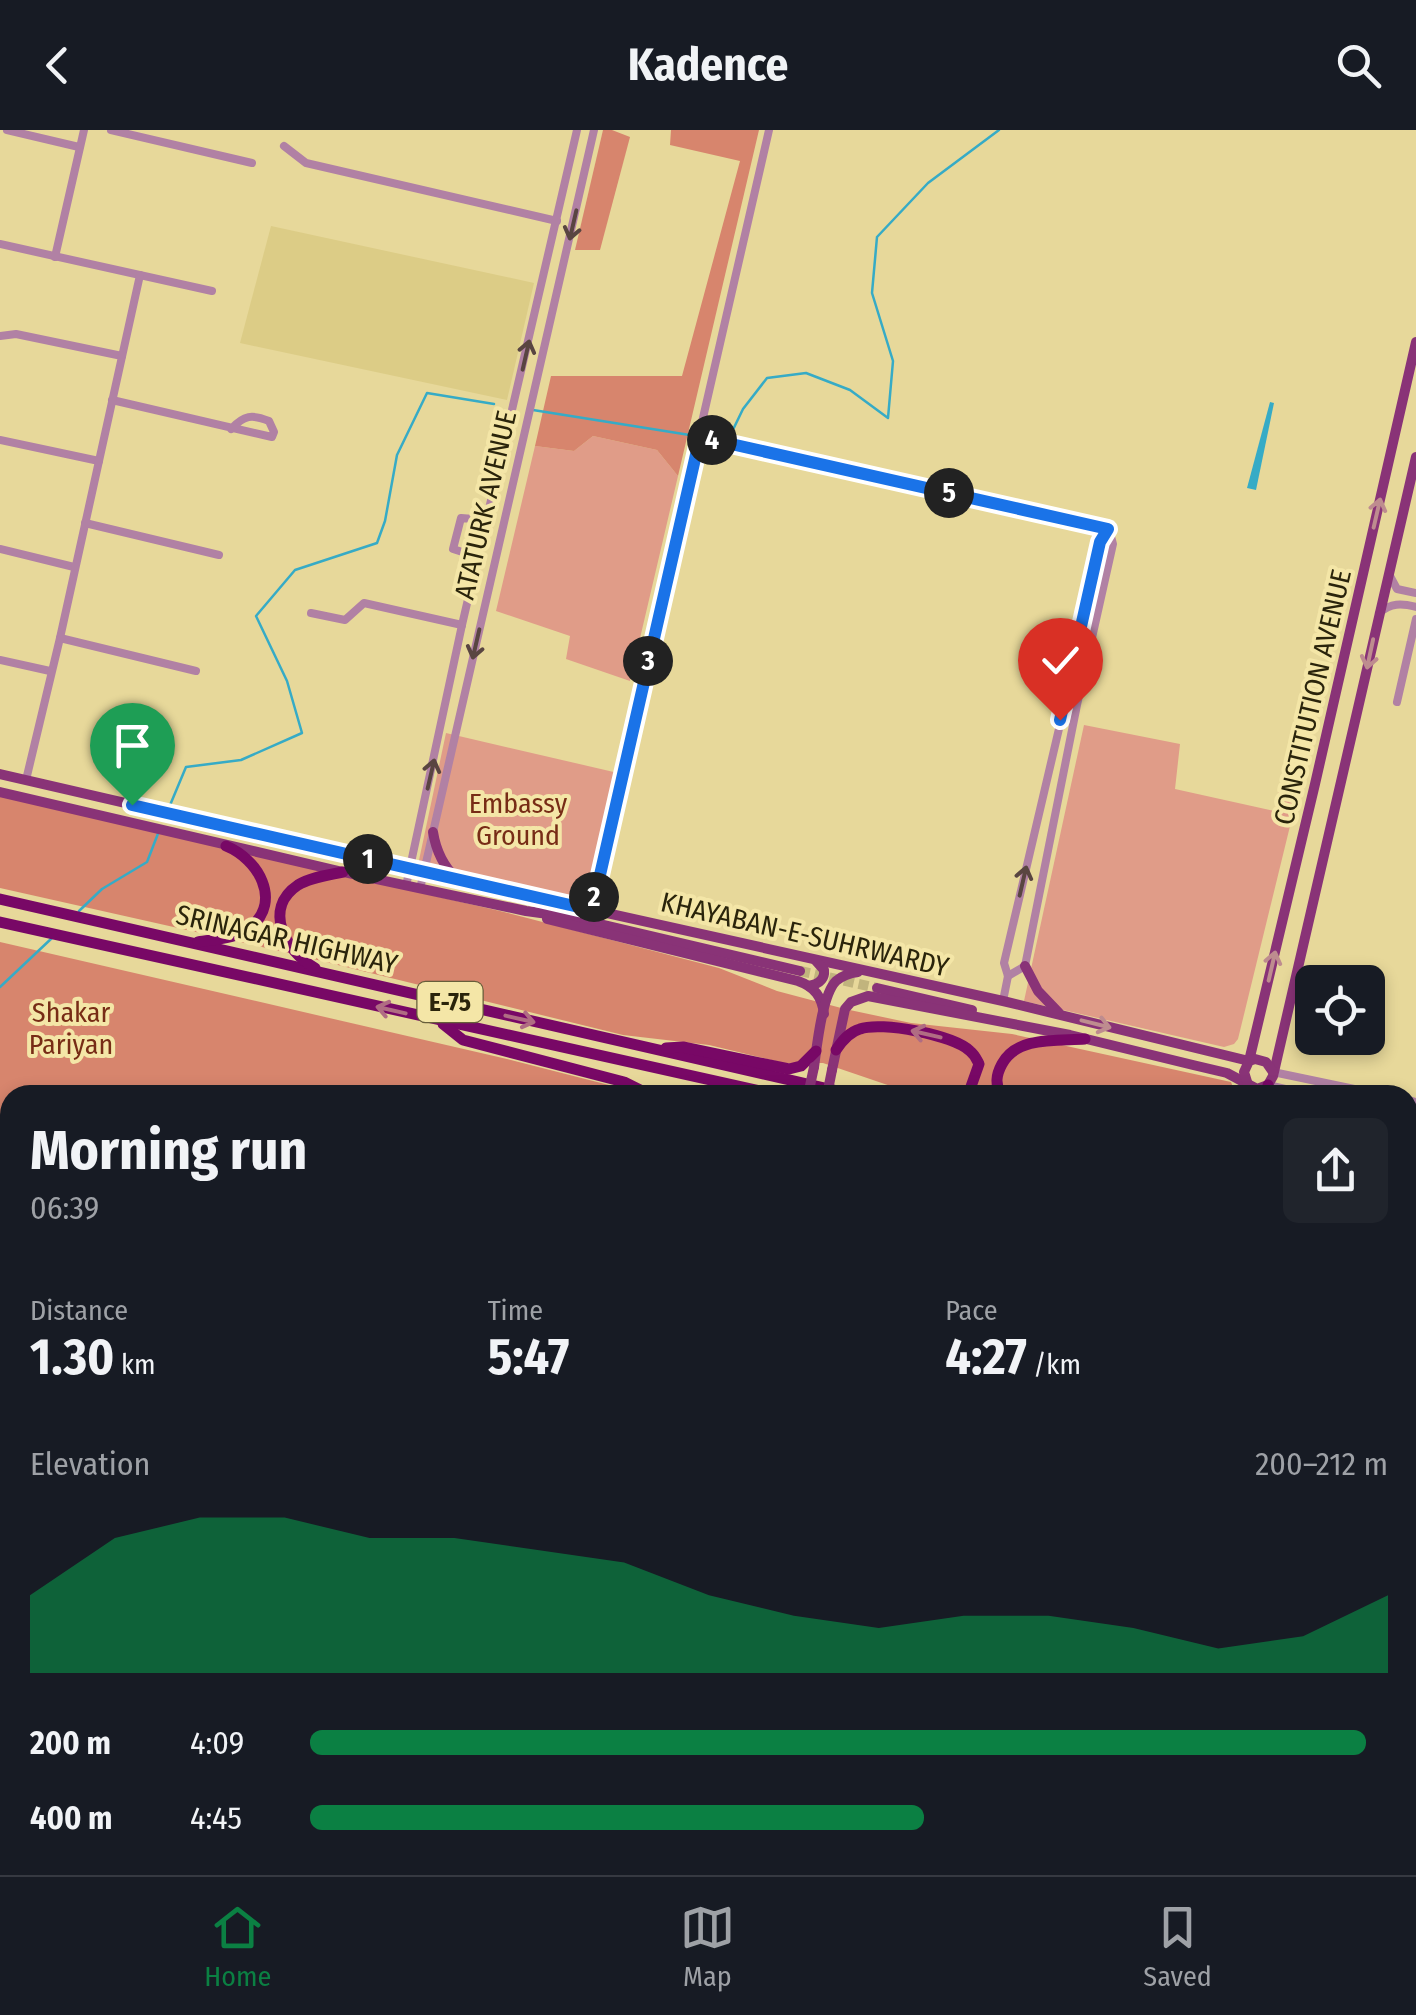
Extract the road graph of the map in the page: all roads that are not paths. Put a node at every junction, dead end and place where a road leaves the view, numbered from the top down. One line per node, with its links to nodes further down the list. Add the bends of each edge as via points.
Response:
1 (7, 130): 7 (street)
2 (84, 130): 7 (street)
3 (111, 130): 9 (street)
4 (576, 130): 10 (street, ATATURK AVENUE)
5 (594, 130): 14 (street, ATATURK AVENUE, one-way to 14)
6 (769, 130): 22 (street)
7 (80, 146): 13 (street)
8 (284, 146): 10 (street, via 306,163)
9 (252, 163)
10 (557, 220): 12 (street, ATATURK AVENUE)
11 (0, 244): 13 (street)
12 (548, 256): 14 (street); 26 (street, ATATURK AVENUE, one-way to 12)
13 (55, 257): 15 (street)
14 (565, 259): 54 (street, ATATURK AVENUE, one-way to 54)
15 (140, 275): 16 (street); 19 (street)
16 (212, 291)
17 (0, 336): 19 (street)
18 (1416, 342): 83 (main road, CONSTITUTION AVENUE, one-way to 18)
19 (122, 356): 20 (street)
20 (112, 400): 21 (street); 25 (street)
21 (231, 429): 21 (street, via 272,437 274,432 269,421 252,415)
22 (700, 437): 28 (street); 63 (street)
23 (0, 440): 25 (street)
24 (1416, 457): 33 (main road, CONSTITUTION AVENUE)
25 (98, 460): 27 (street)
26 (487, 520): 31 (street, ATATURK AVENUE); 31 (street, via 461,518 453,549)
27 (85, 523): 30 (street); 32 (street)
28 (1108, 529): 44 (street); 46 (street, via 1114,544)
29 (0, 549): 32 (street)
30 (219, 555)
31 (478, 557): 39 (street, ATATURK AVENUE)
32 (74, 567): 40 (street)
33 (1389, 572): 34 (street, via 1397,589); 37 (main road, CONSTITUTION AVENUE)
34 (1416, 593)
35 (1416, 607): 37 (street, via 1400,604)
36 (311, 613): 39 (street, via 345,620 364,603)
37 (1379, 613): 95 (main road, CONSTITUTION AVENUE, one-way to 95)
38 (1416, 618): 45 (street)
39 (462, 624): 56 (street, ATATURK AVENUE, one-way to 39)
40 (60, 638): 42 (street); 43 (street)
41 (0, 660): 43 (street)
42 (196, 670)
43 (50, 672): 50 (street)
44 (1064, 702): 46 (street); 47 (street)
45 (1397, 702)
46 (1077, 705): 48 (street)
47 (1060, 720): 48 (street); 72 (street, one-way to 47, via 1004,963)
48 (1074, 724): 68 (street)
49 (0, 774): 50 (main road, KHAYABAN-E-SUHRWARDY)
50 (26, 780): 52 (main road, KHAYABAN-E-SUHRWARDY)
51 (0, 792): 53 (main road)
52 (127, 804): 53 (main road); 56 (main road, KHAYABAN-E-SUHRWARDY)
53 (118, 819): 55 (main road)
54 (433, 832): 58 (street, ATATURK AVENUE); 59 (main road, via 443,864)
55 (226, 846): 57 (main road); 66 (highway, via 260,873 263,906 246,931)
56 (410, 869): 58 (main road, KHAYABAN-E-SUHRWARDY); 60 (street, ATATURK AVENUE)
57 (344, 872): 60 (main road); 70 (highway, via 303,882 290,892 280,919 288,946)
58 (423, 872): 59 (main road, KHAYABAN-E-SUHRWARDY); 61 (street, ATATURK AVENUE)
59 (458, 880): 63 (main road, KHAYABAN-E-SUHRWARDY)
60 (406, 886): 61 (main road)
61 (420, 889): 64 (main road)
62 (1, 900): 66 (highway, SRINAGAR HIGHWAY / E-75)
63 (592, 910): 67 (main road, KHAYABAN-E-SUHRWARDY)
64 (526, 911): 69 (main road); 73 (main road)
65 (4, 922): 77 (highway, SRINAGAR HIGHWAY / E-75, one-way to 65)
66 (189, 944): 70 (highway, SRINAGAR HIGHWAY / E-75)
67 (815, 960): 71 (main road, KHAYABAN-E-SUHRWARDY); 73 (main road, via 824,974)
68 (1025, 966): 72 (street); 76 (main road, via 1038,991)
69 (800, 971)
70 (324, 972): 79 (highway, SRINAGAR HIGHWAY / E-75, one-way to 79)
71 (864, 972): 74 (main road, KHAYABAN-E-SUHRWARDY); 75 (main road, via 834,983)
72 (1008, 976): 74 (street)
73 (809, 986): 75 (main road)
74 (1003, 1002): 76 (main road, KHAYABAN-E-SUHRWARDY)
75 (824, 1014): 81 (main road)
76 (1064, 1016): 82 (main road, KHAYABAN-E-SUHRWARDY, one-way to 82)
77 (437, 1020): 85 (highway, via 463,1040); 86 (highway, SRINAGAR HIGHWAY / E-75)
78 (1085, 1039): 80 (main road, KHAYABAN-E-SUHRWARDY, via 880,993 845,1009); 84 (main road, KHAYABAN-E-SUHRWARDY); 91 (highway, via 1017,1048 1004,1059)
79 (647, 1049): 81 (highway, via 682,1047 789,1069); 87 (highway, SRINAGAR HIGHWAY / E-75)
80 (836, 1050): 89 (main road, bridge); 90 (highway, one-way to 80, via 979,1064 970,1050 920,1032 876,1024 857,1029)
81 (816, 1051): 88 (main road, bridge)
82 (1207, 1051): 83 (main road, KHAYABAN-E-SUHRWARDY); 84 (main road)
83 (1249, 1061): 93 (main road); 94 (main road, via 1266,1062)
84 (1204, 1067): 92 (main road, KHAYABAN-E-SUHRWARDY)
85 (630, 1085)
86 (725, 1085)
87 (810, 1085)
88 (810, 1085)
89 (829, 1085)
90 (972, 1085)
91 (997, 1085)
92 (1243, 1085)
93 (1247, 1085)
94 (1267, 1085)
95 (1268, 1085)

